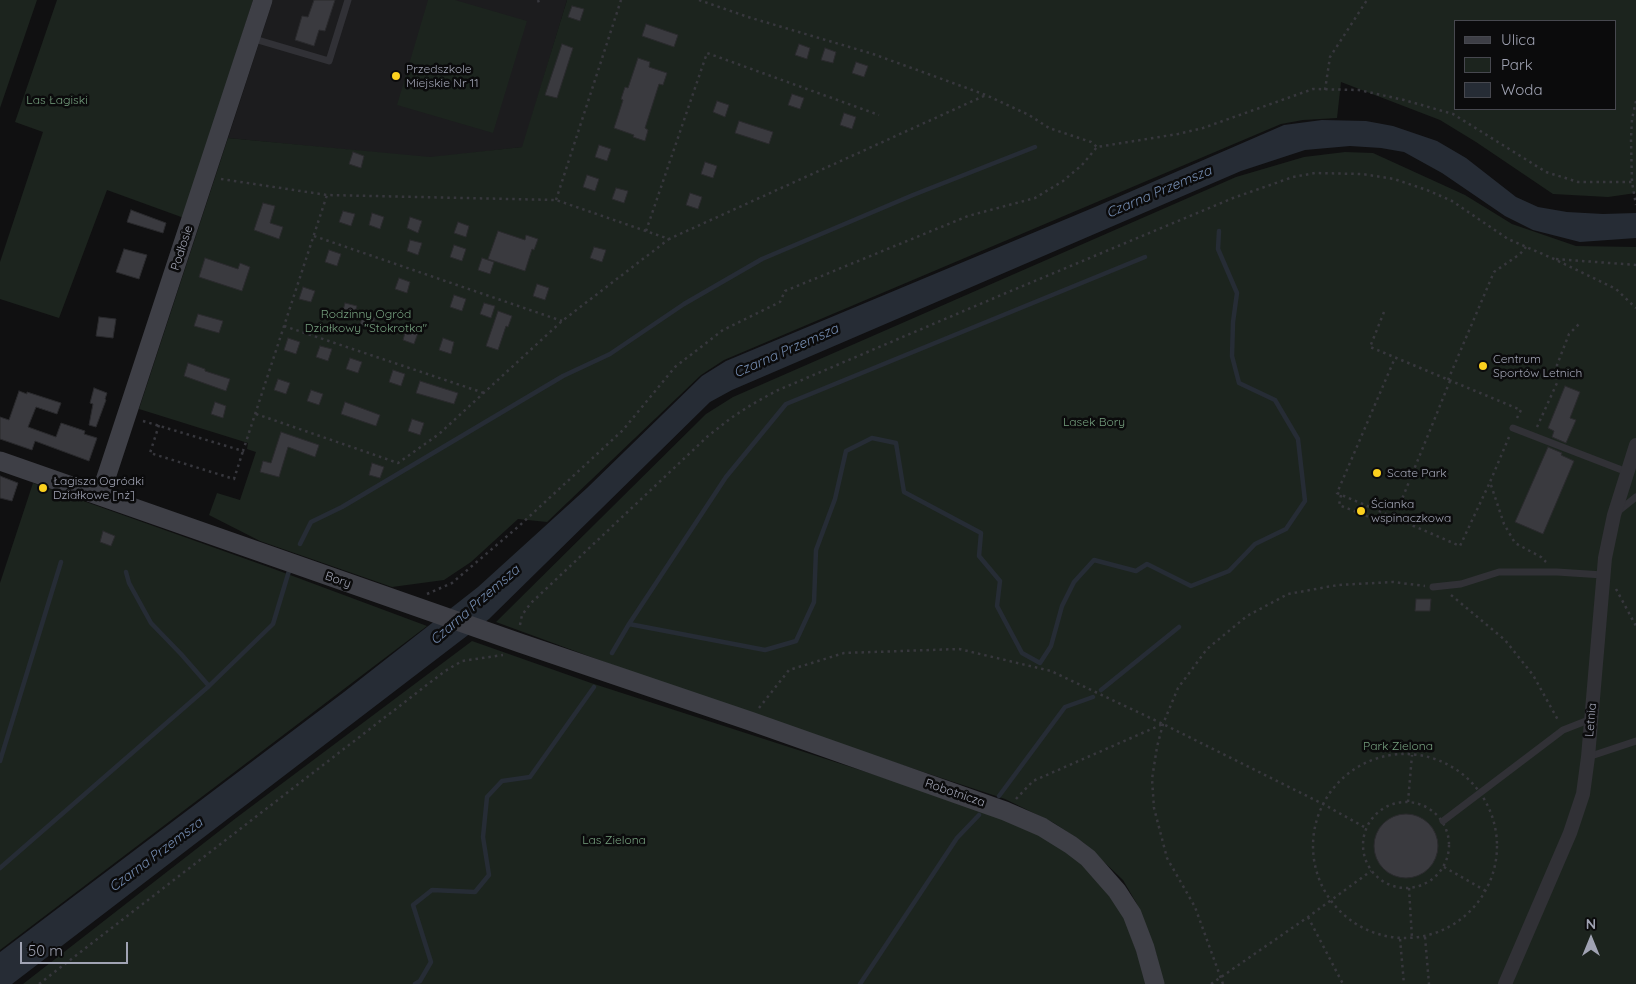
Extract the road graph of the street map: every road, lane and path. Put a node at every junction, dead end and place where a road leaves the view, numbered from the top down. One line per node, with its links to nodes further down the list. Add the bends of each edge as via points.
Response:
1 (263, 0): 8 (street, Podłosie)
2 (348, 0): 8 (lane, via 329,61)
3 (538, 0): 7 (path)
4 (621, 0): 17 (path)
5 (699, 0): 10 (path, via 873,54)
6 (1367, 0): 9 (path, via 1330,57)
7 (540, 6)
8 (250, 38): 14 (street, Podłosie)
9 (1324, 90): 13 (path, via 1306,91 1203,128); 15 (path, via 1359,90 1453,114 1546,172 1578,182)
10 (986, 95): 13 (path, via 1049,128); 22 (path)
11 (1636, 101): 15 (path, via 1631,139)
12 (879, 115): 20 (path, via 707,53)
13 (1097, 147): 53 (path, via 1082,165 1035,198 968,216 785,291 780,302 722,330 675,367 623,430 519,526 452,583)
14 (205, 177): 16 (path); 35 (street, Podłosie)
15 (1632, 182): 18 (path)
16 (327, 195): 17 (path); 21 (path)
17 (556, 200): 20 (path)
18 (1635, 200): 19 (path)
19 (1636, 205)
20 (646, 231): 22 (path)
21 (314, 236): 28 (path); 30 (path)
22 (669, 239): 28 (path)
23 (1526, 247): 24 (path); 32 (path, via 1494,272); 55 (path, via 1508,239 1452,201 1394,179 1362,174 1315,174 1294,177 1233,198 776,391 731,418 531,603 522,615)
24 (1554, 259): 25 (path); 26 (path, via 1616,289)
25 (1636, 265)
26 (1636, 308)
27 (1384, 312): 31 (path, via 1370,347)
28 (562, 321): 33 (path)
29 (1580, 323): 38 (path, via 1569,334 1557,365 1556,383)
30 (284, 326): 33 (path); 34 (path)
31 (1395, 358): 32 (path); 44 (path, via 1337,493)
32 (1449, 381): 37 (path, via 1521,410); 49 (path)
33 (484, 393): 34 (path, via 439,434 398,463)
34 (256, 414): 40 (path)
35 (127, 416): 36 (path); 45 (street, Podłosie)
36 (159, 426): 40 (path); 40 (path, via 150,453 234,479)
37 (1513, 428): 38 (lane); 43 (path)
38 (1534, 436): 42 (lane)
39 (1636, 445): 42 (street, Letnia)
40 (244, 451)
41 (0, 461): 45 (street, Bory)
42 (1627, 472): 48 (street, Letnia)
43 (1490, 482): 49 (path, via 1460,546); 50 (path, via 1504,524 1515,543 1540,557)
44 (1341, 495): 47 (path); 47 (path, via 1339,505 1379,521)
45 (100, 496): 55 (street, Bory)
46 (1636, 497): 48 (lane)
47 (1385, 513): 49 (path)
48 (1614, 514): 51 (street, Letnia)
49 (1392, 517)
50 (1556, 572): 51 (lane); 52 (lane, via 1499,572 1461,584)
51 (1603, 575): 54 (path, via 1615,586); 57 (street, Letnia)
52 (1433, 587): 59 (path, via 1393,582 1338,585 1288,594 1247,616 1207,649 1178,688); 60 (path, via 1450,594 1504,640 1533,675)
53 (423, 597)
54 (1636, 626)
55 (518, 642): 56 (street, Bory); 80 (path, via 445,670)
56 (677, 696): 58 (street, Robotnicza)
57 (1591, 718): 60 (lane); 63 (street, Letnia)
58 (750, 721): 59 (path, via 788,670 844,653 959,649 1051,671); 67 (street, Robotnicza)
59 (1163, 724): 66 (path); 67 (path, via 1033,781); 79 (path, via 1152,779 1154,808 1167,858 1195,907)
60 (1563, 730): 64 (lane)
61 (1636, 741): 63 (lane)
62 (1412, 755): 64 (path, via 1428,757 1450,766); 65 (path); 66 (path, via 1390,756 1351,772 1335,786)
63 (1588, 756): 87 (street, Letnia, via 1586,780 1575,820)
64 (1479, 792): 68 (lane); 73 (path, via 1492,814 1498,840 1496,861)
65 (1408, 802): 68 (path, via 1428,807); 69 (path, via 1383,808)
66 (1323, 804): 69 (path); 74 (path, via 1314,833 1314,854 1321,883)
67 (1005, 811): 81 (street, Robotnicza, via 1042,827 1071,845 1113,885 1132,914)
68 (1443, 821): 70 (path, via 1449,836 1450,852)
69 (1366, 828): 71 (path, via 1363,850)
70 (1444, 867): 72 (path, via 1429,882); 73 (path)
71 (1371, 870): 72 (path, via 1382,881 1395,887); 74 (path)
72 (1409, 888): 78 (path)
73 (1486, 891): 76 (path, via 1465,915)
74 (1331, 900): 75 (path); 77 (path, via 1345,917 1372,931)
75 (1308, 917): 79 (path); 84 (path)
76 (1425, 937): 78 (path); 86 (path)
77 (1400, 938): 78 (path); 85 (path)
78 (1412, 938)
79 (1221, 978): 82 (path); 83 (path)
80 (39, 984)
81 (1154, 984)
82 (1211, 984)
83 (1223, 984)
84 (1343, 984)
85 (1404, 984)
86 (1429, 984)
87 (1505, 984)

